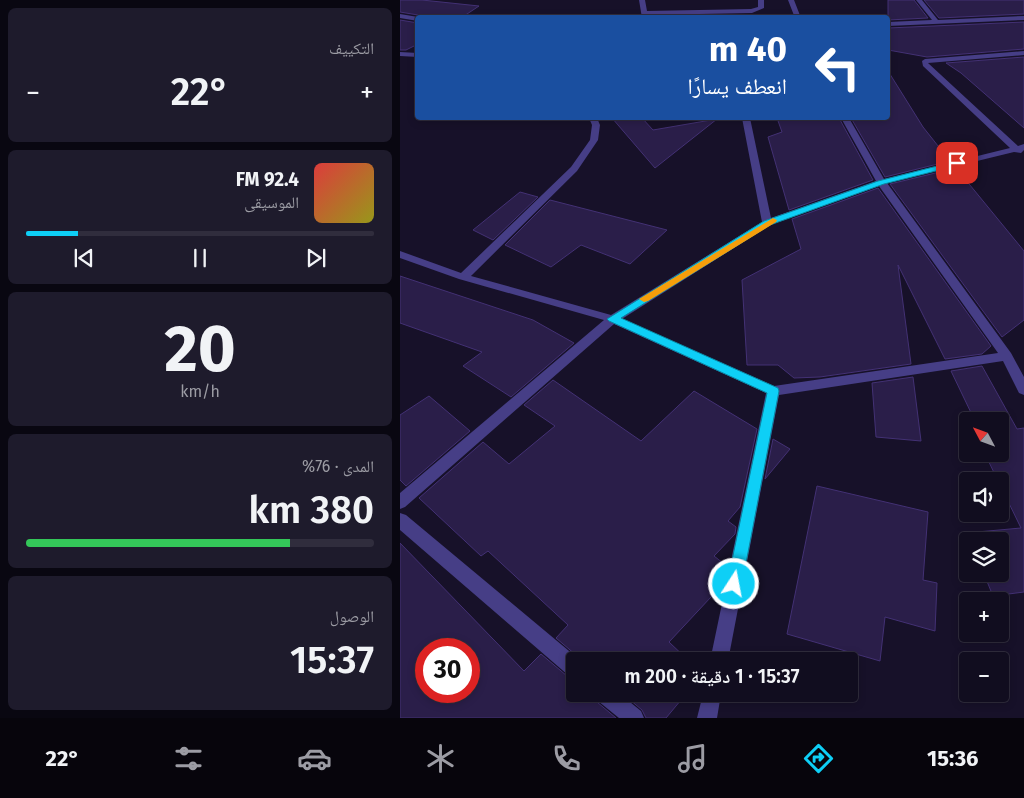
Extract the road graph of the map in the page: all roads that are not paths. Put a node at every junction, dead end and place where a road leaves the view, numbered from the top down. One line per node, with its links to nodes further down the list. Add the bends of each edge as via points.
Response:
1 (642, 0): 5 (street)
2 (761, 0): 5 (street, via 761,8 752,11)
3 (791, 0): 6 (street)
4 (919, 0): 10 (street)
5 (644, 15)
6 (797, 15)
7 (400, 16): 8 (street)
8 (415, 18)
9 (1024, 18): 10 (street)
10 (936, 21): 11 (street)
11 (890, 24)
12 (1024, 53): 18 (street, via 925,61 925,66)
13 (400, 54): 14 (street)
14 (415, 54)
15 (594, 120): 23 (street, via 594,140 574,169)
16 (746, 120): 21 (street)
17 (846, 120): 20 (street)
18 (1019, 148): 19 (street); 20 (street)
19 (1024, 155)
20 (881, 182): 21 (street); 25 (street)
21 (767, 223): 24 (street)
22 (400, 254): 23 (street)
23 (463, 277): 24 (street)
24 (612, 319): 27 (street); 28 (street)
25 (1007, 356): 26 (street); 27 (street)
26 (1024, 390)
27 (773, 391): 30 (street)
28 (400, 502)
29 (400, 520): 31 (street)
30 (721, 652)
31 (566, 660)
32 (615, 702): 34 (street)
33 (710, 702): 35 (street)
34 (634, 718)
35 (707, 718)

